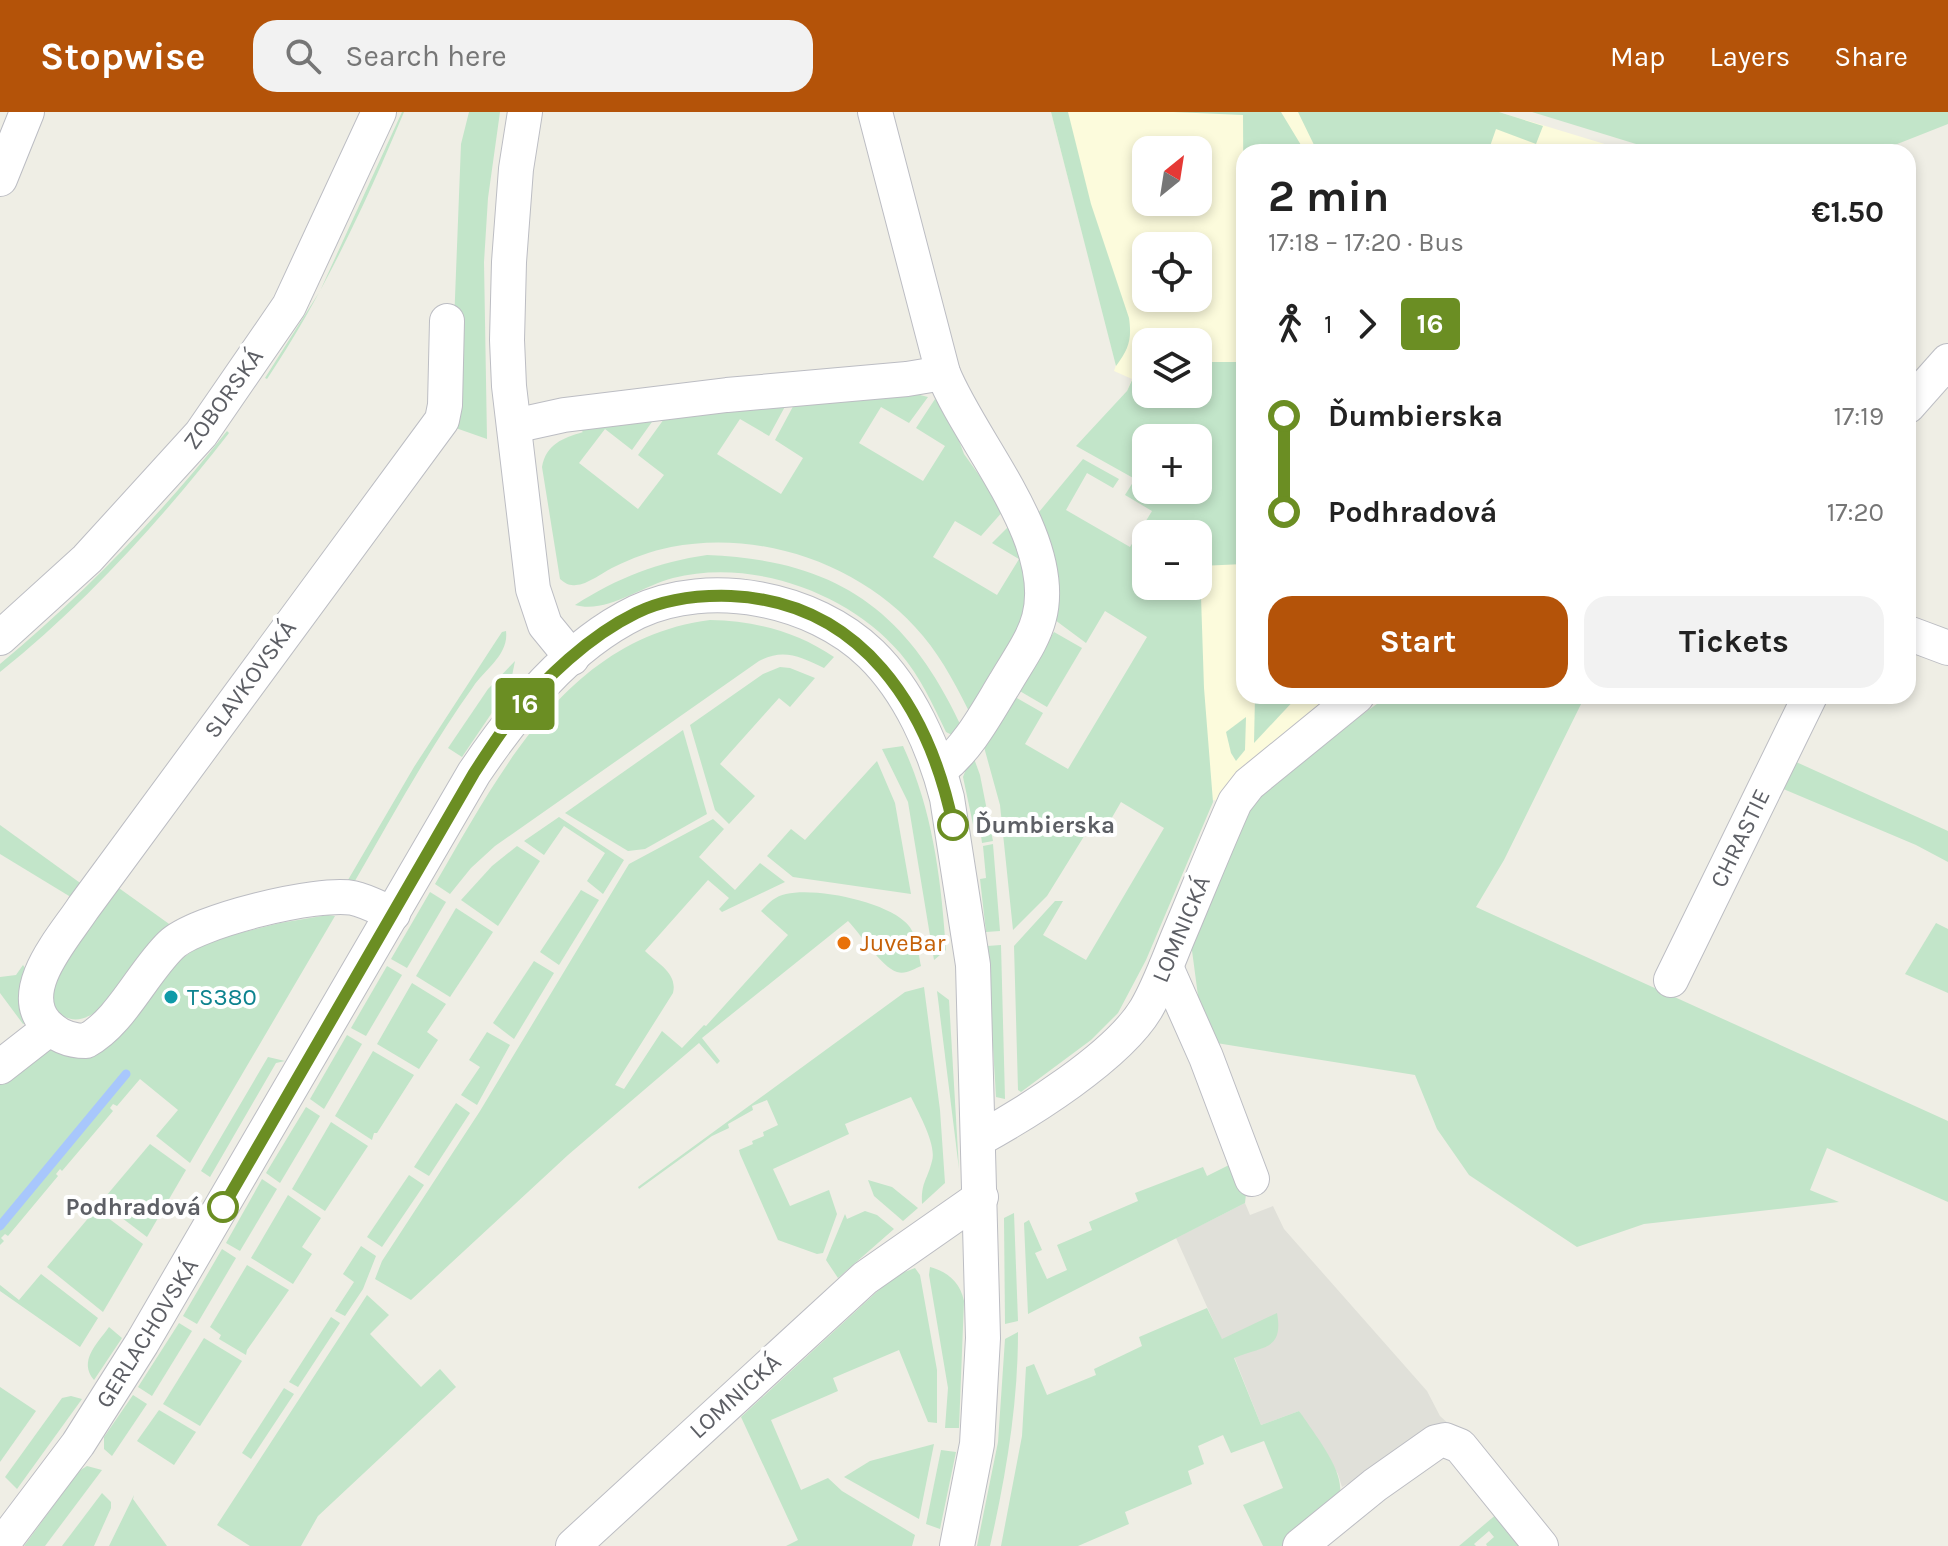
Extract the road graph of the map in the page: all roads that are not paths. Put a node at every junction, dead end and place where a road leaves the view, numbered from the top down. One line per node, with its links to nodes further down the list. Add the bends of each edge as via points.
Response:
1 (27, 112): 5 (street)
2 (379, 112): 12 (street, ZOBORSKÁ, via 289,306 201,434 87,559)
3 (525, 112): 10 (street, via 509,262 507,340)
4 (875, 112): 8 (street)
5 (0, 179)
6 (447, 321): 21 (street, SLAVKOVSKÁ, via 442,420 42,970 35,994 39,1013)
7 (1948, 361): 9 (street)
8 (943, 373): 10 (street, via 564,415); 17 (street, via 1013,496 1038,560 1042,603 1030,641 1003,686 959,754)
9 (1916, 397)
10 (514, 426): 14 (street, via 537,608)
11 (1916, 636): 13 (street)
12 (0, 638)
13 (1948, 648)
14 (572, 658): 17 (street, GERLACHOVSKÁ, via 612,627 666,602 718,595 772,602 826,623 870,654 914,714); 18 (street, GERLACHOVSKÁ, via 510,719)
15 (1347, 704): 19 (street, LOMNICKÁ, via 1243,790)
16 (1806, 704): 20 (street, CHRASTIE)
17 (940, 770): 23 (street, via 972,953)
18 (393, 914): 21 (street, via 352,898 311,900 188,932 170,946 95,1036 76,1041); 26 (street, GERLACHOVSKÁ, via 142,1343 78,1444)
19 (1166, 967): 23 (street, LOMNICKÁ, via 1146,1009 1113,1048); 24 (street)
20 (1671, 980)
21 (50, 1028): 22 (street)
22 (0, 1067)
23 (979, 1139): 25 (street)
24 (1252, 1179)
25 (981, 1197): 27 (street, LOMNICKÁ, via 865,1278); 28 (street, via 984,1364 977,1444)
26 (1, 1546)
27 (573, 1546)
28 (957, 1546)
29 (1300, 1546): 30 (street, via 1375,1485 1445,1440 1460,1446)
30 (1541, 1546)

